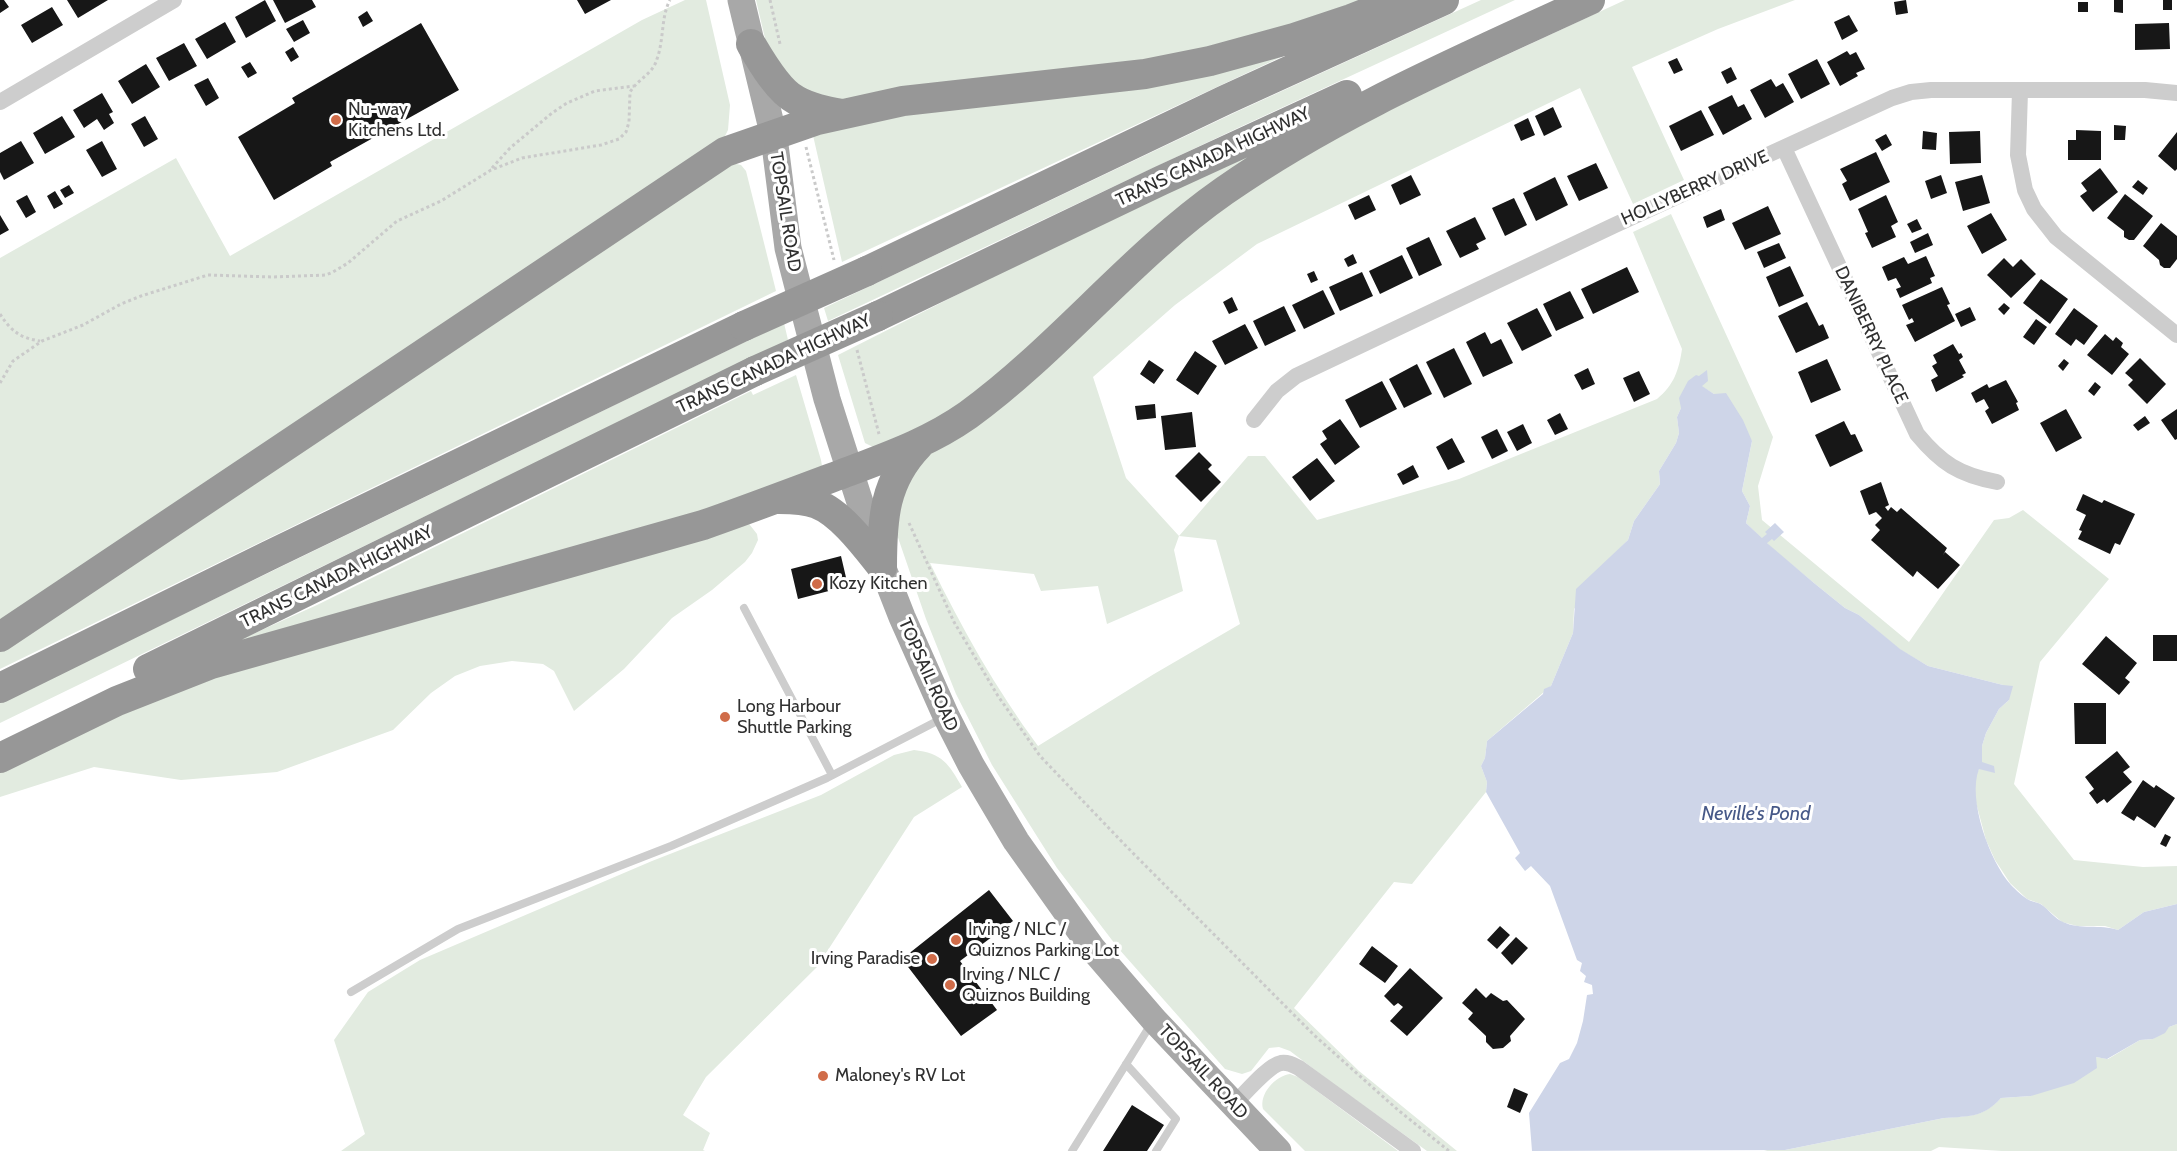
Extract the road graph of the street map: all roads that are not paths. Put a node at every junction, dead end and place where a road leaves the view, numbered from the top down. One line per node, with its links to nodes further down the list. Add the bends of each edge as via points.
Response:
1 (174, 0): 10 (street)
2 (741, 0): 7 (main road, TOPSAIL ROAD)
3 (1399, 0): 11 (highway, via 1294,38 1210,61 1146,74 903,101)
4 (1444, 0): 23 (highway, bridge, via 744,326)
5 (1554, 0): 25 (highway, TRANS CANADA HIGHWAY, bridge, via 755,371)
6 (1590, 0): 17 (highway, via 1411,83 1335,122 1252,172 1170,233 1000,389 968,415 919,445)
7 (752, 44): 11 (highway, via 770,74 794,100); 12 (main road, TOPSAIL ROAD)
8 (2020, 91): 9 (street, HOLLYBERRY DRIVE); 13 (street, HOLLYBERRY DRIVE, via 1911,92); 14 (street, via 2018,155 2025,190 2034,209 2056,237)
9 (2177, 93)
10 (2, 95)
11 (842, 114): 12 (highway)
12 (787, 131): 16 (main road, TOPSAIL ROAD, via 788,248); 22 (highway, via 725,152)
13 (1784, 148): 15 (street, HOLLYBERRY DRIVE, via 1296,376 1277,391); 18 (street, DANIBERRY PLACE, via 1917,434 1949,466 1963,474)
14 (2177, 335)
15 (1254, 420)
16 (849, 471): 17 (highway); 19 (highway); 20 (main road, TOPSAIL ROAD)
17 (889, 471): 20 (highway)
18 (1997, 482)
19 (779, 499): 20 (highway, via 805,501 826,509); 26 (highway, via 703,525 211,664 117,701)
20 (882, 567): 24 (main road, TOPSAIL ROAD)
21 (744, 608): 27 (lane)
22 (0, 637)
23 (0, 688)
24 (946, 716): 27 (lane); 29 (main road, TOPSAIL ROAD, via 1036,872 1092,948)
25 (0, 742)
26 (0, 758)
27 (832, 775): 28 (lane, via 671,846 458,928)
28 (351, 992)
29 (1154, 1020): 30 (lane); 31 (main road, TOPSAIL ROAD)
30 (1126, 1064): 32 (lane); 33 (lane, via 1176,1119)
31 (1233, 1105): 34 (main road, TOPSAIL ROAD); 35 (street, via 1272,1068 1288,1063)
32 (1072, 1151)
33 (1156, 1151)
34 (1278, 1151)
35 (1413, 1151)

